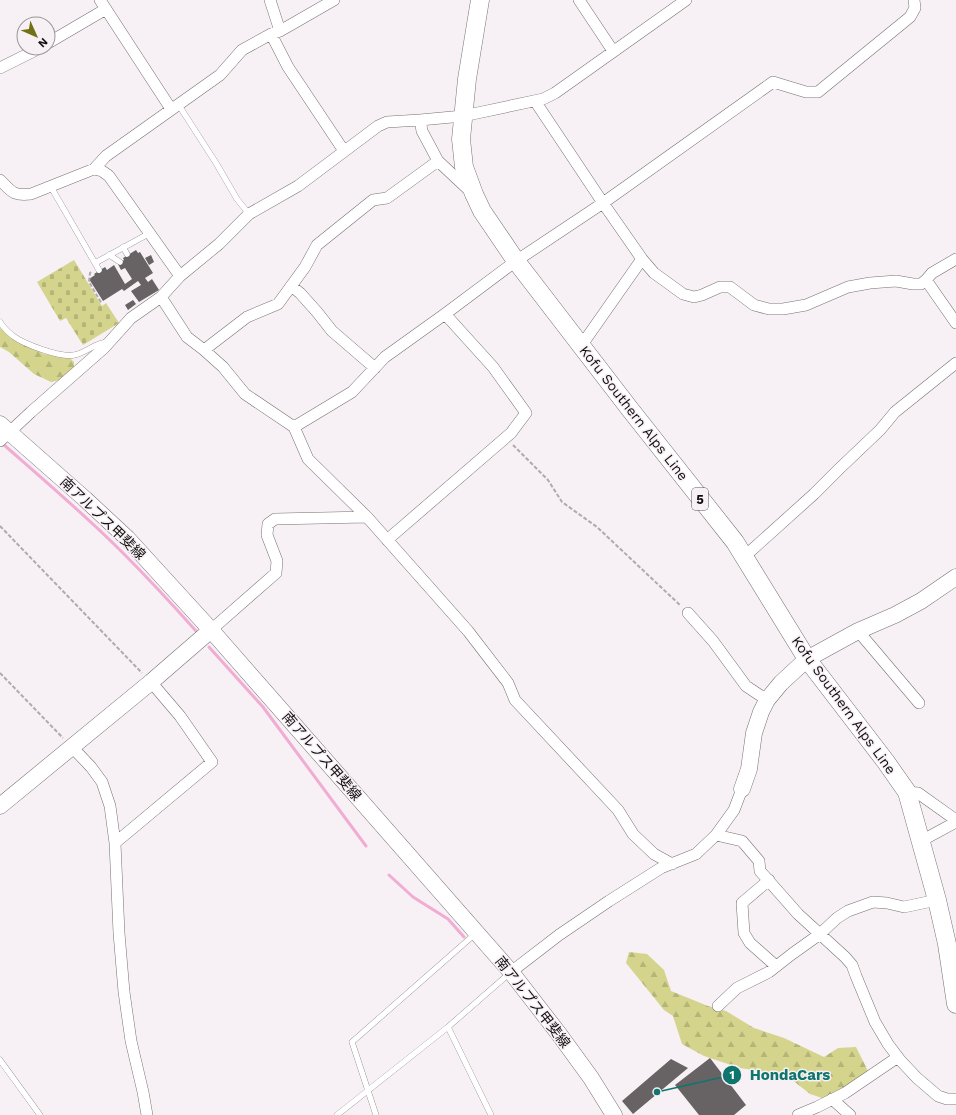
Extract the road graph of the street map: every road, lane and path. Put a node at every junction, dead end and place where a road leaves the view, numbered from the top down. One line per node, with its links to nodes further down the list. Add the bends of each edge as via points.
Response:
1 (270, 0): 8 (street)
2 (334, 0): 8 (street)
3 (480, 0): 15 (main road, Kofu Southern Alps Line / 5)
4 (580, 0): 10 (street)
5 (686, 0): 10 (street)
6 (914, 0): 23 (street, via 915,8 910,17 818,92 806,92 774,82)
7 (103, 5): 9 (street); 14 (street)
8 (275, 32): 14 (street, via 242,50 220,75); 17 (street, via 288,67)
9 (56, 37)
10 (614, 51): 13 (street, via 555,93)
11 (24, 56): 12 (street)
12 (0, 68)
13 (534, 101): 15 (street); 23 (street)
14 (174, 106): 19 (street, via 106,156); 24 (lane)
15 (462, 116): 16 (street); 22 (main road, Kofu Southern Alps Line / 5, via 464,167)
16 (420, 120): 17 (street, via 387,122); 18 (street, via 422,131)
17 (344, 151): 24 (street, via 298,186)
18 (438, 161): 22 (street); 36 (street, via 388,198 373,200 317,245)
19 (94, 169): 21 (street); 25 (street, via 109,176)
20 (0, 180): 21 (street, via 12,192 21,196)
21 (51, 186): 33 (lane)
22 (474, 194): 31 (main road, Kofu Southern Alps Line / 5, via 482,211)
23 (603, 203): 29 (street); 31 (street)
24 (249, 214): 34 (street, via 219,244)
25 (150, 233): 26 (lane); 34 (street)
26 (123, 247): 27 (lane); 28 (lane)
27 (127, 254)
28 (109, 255): 32 (lane); 33 (lane)
29 (642, 259): 35 (street, via 654,273 682,294 694,297 720,287 730,287 754,305 769,309 806,304 848,287 896,281 921,284); 43 (street)
30 (956, 259): 35 (street, via 932,273)
31 (516, 261): 39 (street); 43 (main road, Kofu Southern Alps Line / 5)
32 (120, 262)
33 (97, 267): 38 (path, via 90,273 89,282)
34 (180, 276): 37 (street)
35 (926, 280): 41 (street)
36 (291, 286): 44 (street, via 278,304 247,317); 46 (street, via 332,331)
37 (161, 297): 42 (street, via 131,318); 44 (street, via 187,337)
38 (102, 304)
39 (444, 314): 46 (street, via 385,357); 49 (street, via 493,367 526,413)
40 (0, 322): 42 (lane, via 13,336 33,347 58,354 72,356 102,342)
41 (956, 323)
42 (110, 341): 48 (street)
43 (581, 346): 53 (main road, Kofu Southern Alps Line / 5)
44 (204, 350): 47 (street, via 223,367 245,394)
45 (956, 363): 53 (street, via 895,412 814,494)
46 (375, 368): 47 (street, via 352,392)
47 (294, 427): 50 (street, via 308,459)
48 (3, 432): 56 (main road, 南アルプス甲斐線, via 127,538)
49 (506, 438): 52 (street); 55 (path, via 548,480 562,502 597,527)
50 (367, 517): 52 (street); 56 (street, via 274,519 268,524 267,535 277,561 276,573)
51 (0, 526): 60 (path)
52 (388, 540): 71 (street, via 468,631 508,683 515,700 618,810 633,834 654,854)
53 (744, 556): 58 (main road, Kofu Southern Alps Line / 5)
54 (956, 577): 57 (main road, via 921,601)
55 (688, 613): 61 (street, via 713,641 746,686)
56 (211, 630): 60 (main road); 74 (main road, 南アルプス甲斐線)
57 (858, 631): 58 (main road); 62 (street)
58 (807, 659): 61 (main road, via 781,682); 65 (main road, Kofu Southern Alps Line / 5)
59 (0, 673): 63 (path)
60 (151, 682): 63 (main road); 70 (street, via 180,716 212,762)
61 (767, 700): 64 (main road, via 754,733 749,769)
62 (920, 703)
63 (72, 747): 66 (main road); 70 (street, via 102,782 110,806)
64 (742, 789): 68 (street, via 734,810)
65 (907, 792): 67 (street, via 918,793); 69 (main road, Kofu Southern Alps Line / 5)
66 (0, 806)
67 (956, 821): 69 (street)
68 (716, 835): 71 (street, via 696,854); 72 (street, via 742,841 759,861 760,871)
69 (920, 841): 73 (main road, Kofu Southern Alps Line / 5)
70 (115, 842): 88 (street, via 124,992)
71 (672, 864): 78 (street, via 661,868 609,901)
72 (768, 880): 75 (street); 77 (street, via 742,903 744,933 750,944)
73 (937, 900): 75 (street, via 904,907 887,902 873,902 848,911); 76 (main road, Kofu Southern Alps Line / 5)
74 (477, 933): 78 (main road, 南アルプス甲斐線); 84 (lane, via 352,1042)
75 (820, 934): 77 (street); 82 (street, via 852,965 875,1022)
76 (952, 943): 79 (main road, Kofu Southern Alps Line / 5)
77 (776, 966): 80 (street, via 737,988)
78 (511, 972): 81 (lane); 92 (main road, 南アルプス甲斐線, via 582,1065)
79 (956, 1004)
80 (718, 1006)
81 (448, 1027): 84 (lane); 91 (lane)
82 (898, 1057): 85 (street); 86 (street, via 938,1096)
83 (0, 1060): 87 (lane)
84 (368, 1090): 89 (lane); 90 (lane)
85 (832, 1099): 93 (street); 94 (street)
86 (956, 1099)
87 (40, 1115)
88 (147, 1115)
89 (337, 1115)
90 (376, 1115)
91 (491, 1115)
92 (614, 1115)
93 (798, 1115)
94 (850, 1115)

